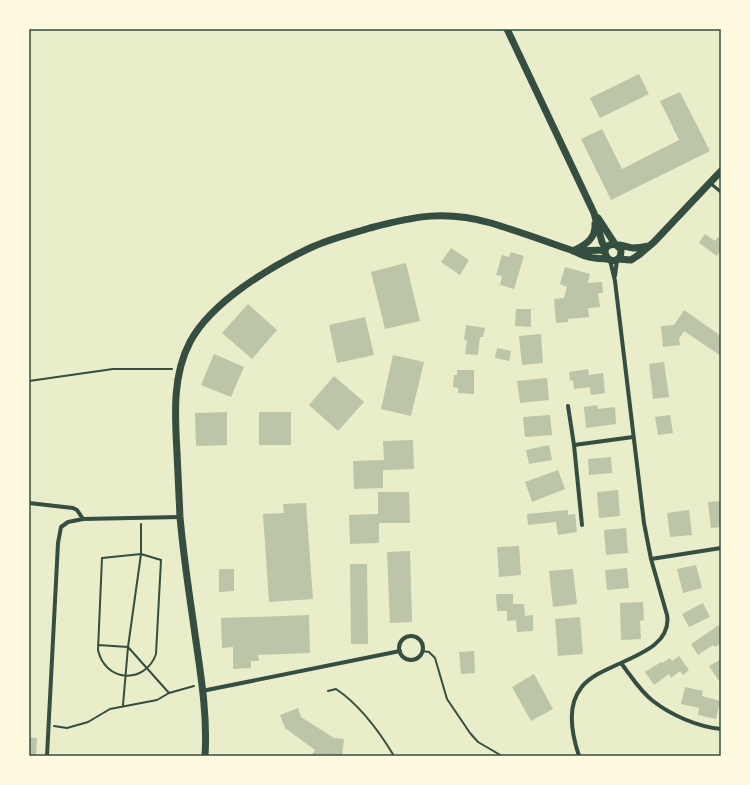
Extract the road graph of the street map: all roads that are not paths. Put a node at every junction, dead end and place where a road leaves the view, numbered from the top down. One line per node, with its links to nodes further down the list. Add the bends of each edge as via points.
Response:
1 (507, 29): 5 (street)
2 (721, 171): 3 (street)
3 (710, 183): 4 (lane); 7 (street)
4 (721, 192)
5 (594, 213): 6 (street); 8 (street); 9 (street, via 594,235 587,243)
6 (616, 245): 7 (street, via 635,248); 8 (street, via 609,245); 10 (street, via 622,252)
7 (650, 246): 10 (street, via 631,260)
8 (605, 249): 9 (street); 10 (street, via 606,255)
9 (573, 251): 10 (street, via 589,257); 16 (street, via 472,218 449,215 419,216 354,232 318,245 284,261 234,294 210,315 194,335 179,369 176,421)
10 (613, 260): 11 (street); 11 (street)
11 (615, 281): 13 (street)
12 (568, 406): 14 (street)
13 (634, 437): 14 (street); 20 (street, via 643,518)
14 (574, 445): 18 (street)
15 (29, 503): 17 (street, via 73,508)
16 (180, 517): 17 (street); 23 (street)
17 (83, 519): 25 (street, via 65,523 60,530)
18 (582, 525)
19 (721, 548): 20 (street)
20 (651, 559): 22 (street, via 667,615 666,630 655,645)
21 (400, 651): 21 (street, via 402,641 409,637 419,640 422,647 418,657 411,660 404,658); 23 (street)
22 (621, 663): 24 (street, via 638,685 656,702 688,720); 27 (street, via 591,678 576,695 572,718)
23 (202, 691): 26 (street)
24 (721, 729)
25 (48, 756)
26 (205, 756)
27 (579, 756)

